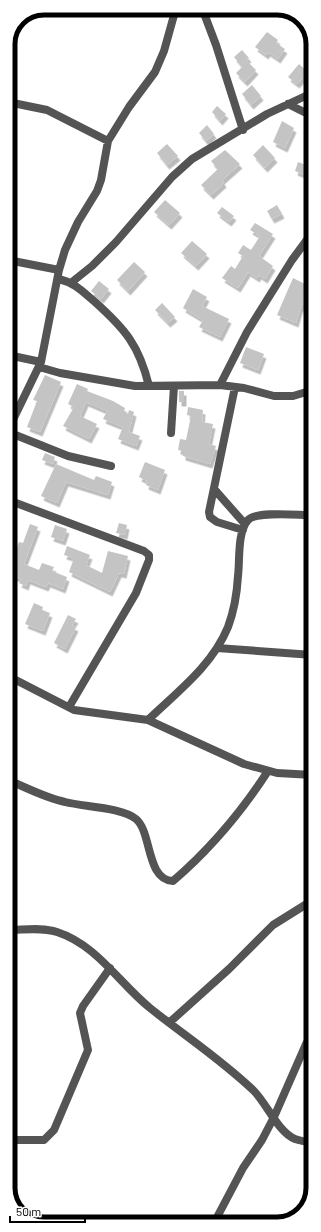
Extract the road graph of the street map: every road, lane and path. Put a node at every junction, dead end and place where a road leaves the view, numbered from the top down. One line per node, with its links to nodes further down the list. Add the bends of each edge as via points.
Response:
1 (174, 15): 8 (street, via 167,43 155,72)
2 (204, 15): 7 (street)
3 (306, 95): 5 (street)
4 (15, 103): 8 (street, via 47,110)
5 (288, 104): 6 (street); 7 (street)
6 (306, 112)
7 (243, 130): 13 (street, via 192,159 172,177 116,242)
8 (108, 141): 11 (street, via 97,191 70,237)
9 (306, 241): 16 (street, via 247,332)
10 (15, 261): 11 (street)
11 (59, 270): 12 (street)
12 (59, 279): 13 (street); 15 (street)
13 (72, 282): 17 (street, via 123,328 138,351)
14 (15, 357): 15 (street)
15 (40, 364): 17 (street, via 60,373 134,386); 21 (street)
16 (220, 385): 18 (street); 19 (street)
17 (149, 386): 18 (street)
18 (174, 386): 23 (street)
19 (235, 387): 20 (street, via 274,396 292,396); 25 (street)
20 (306, 392)
21 (15, 420)
22 (15, 431): 24 (street, via 68,456)
23 (171, 433)
24 (111, 466)
25 (214, 489): 28 (street); 28 (street, via 210,517 217,522)
26 (15, 503): 32 (street, via 149,555 136,593)
27 (306, 515): 28 (street, via 253,516)
28 (244, 527): 29 (street, via 235,603 228,627)
29 (217, 648): 30 (street); 33 (street, via 200,670)
30 (306, 654)
31 (15, 680): 32 (street)
32 (69, 707): 33 (street, via 99,714)
33 (148, 720): 34 (street, via 244,764)
34 (268, 771): 35 (street); 36 (street, via 254,793 219,834 173,881 167,881 154,864 141,825 136,819 118,812 59,801)
35 (306, 774)
36 (15, 783)
37 (306, 904): 40 (street, via 273,925)
38 (15, 930): 39 (street, via 42,929 56,932 75,940)
39 (110, 968): 40 (street, via 149,1007); 43 (street, via 80,1013 88,1050 54,1130 44,1140)
40 (170, 1022): 42 (street, via 255,1092)
41 (306, 1044): 42 (street)
42 (274, 1117): 44 (street, via 283,1130 294,1139); 45 (street)
43 (15, 1140)
44 (306, 1142)
45 (218, 1217)

